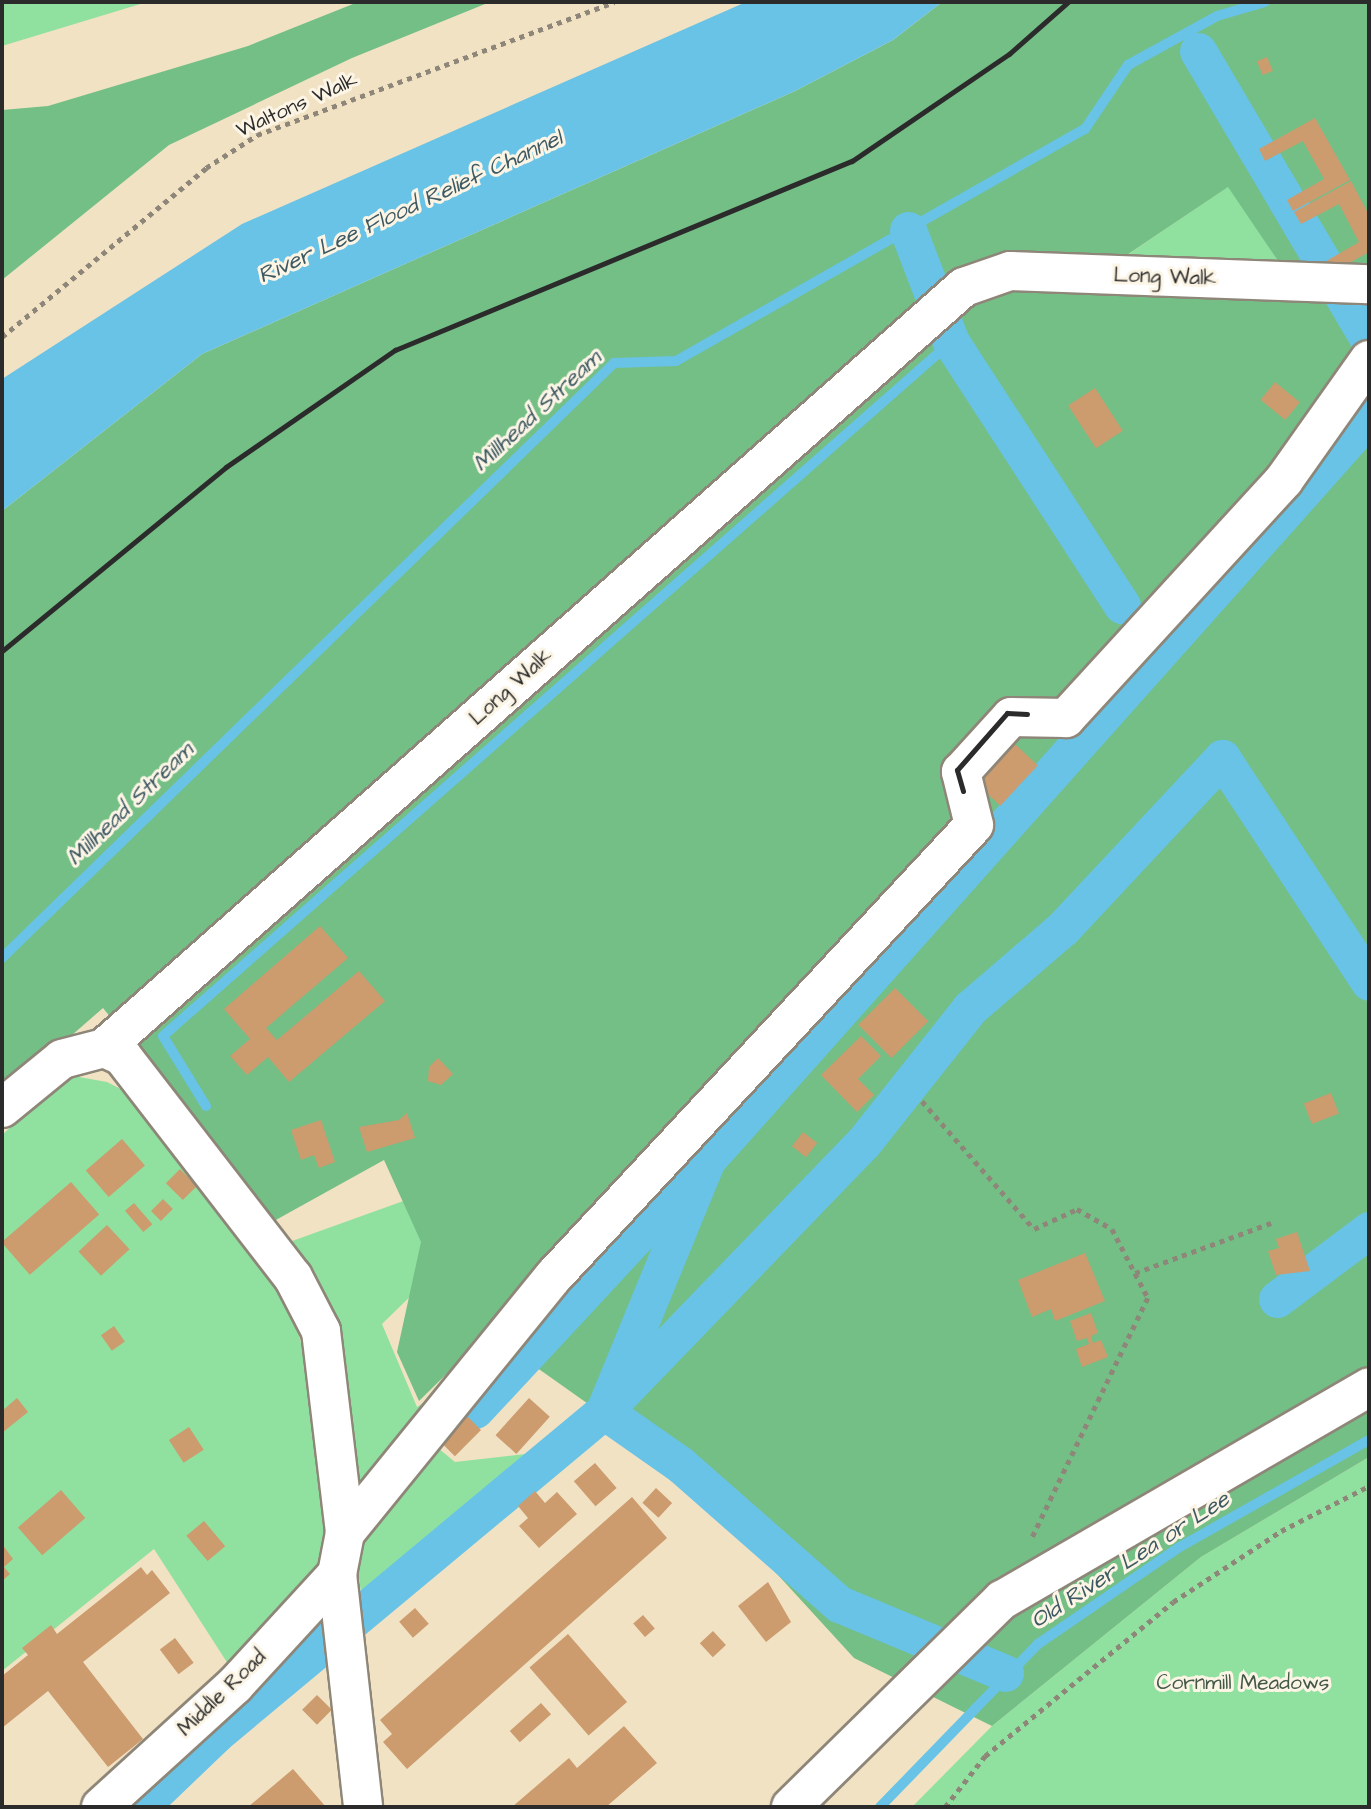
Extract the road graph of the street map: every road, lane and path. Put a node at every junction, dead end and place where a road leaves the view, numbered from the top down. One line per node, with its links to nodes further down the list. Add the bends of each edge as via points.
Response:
1 (614, 2): 3 (path, Waltons Walk, via 257,135 206,168)
2 (1346, 284): 5 (street, Long Walk, via 1010,271 964,287)
3 (2, 337)
4 (1369, 360): 12 (street, via 1284,480 1066,718 1011,717 961,772 974,825 554,1276)
5 (103, 1048): 6 (street, via 62,1059); 12 (street, via 141,1073 293,1277 321,1331)
6 (13, 1097)
7 (922, 1101): 9 (path, via 1034,1229 1077,1209 1112,1229)
8 (1271, 1223): 9 (path)
9 (1135, 1273): 13 (path, via 1148,1298)
10 (1369, 1387): 17 (street, via 1002,1600)
11 (1369, 1486): 18 (path, via 1280,1531 1173,1602 985,1756)
12 (345, 1533): 14 (street)
13 (1026, 1550)
14 (339, 1587): 15 (street, Middle Road); 16 (street)
15 (101, 1807)
16 (363, 1807)
17 (791, 1807)
18 (946, 1807)

